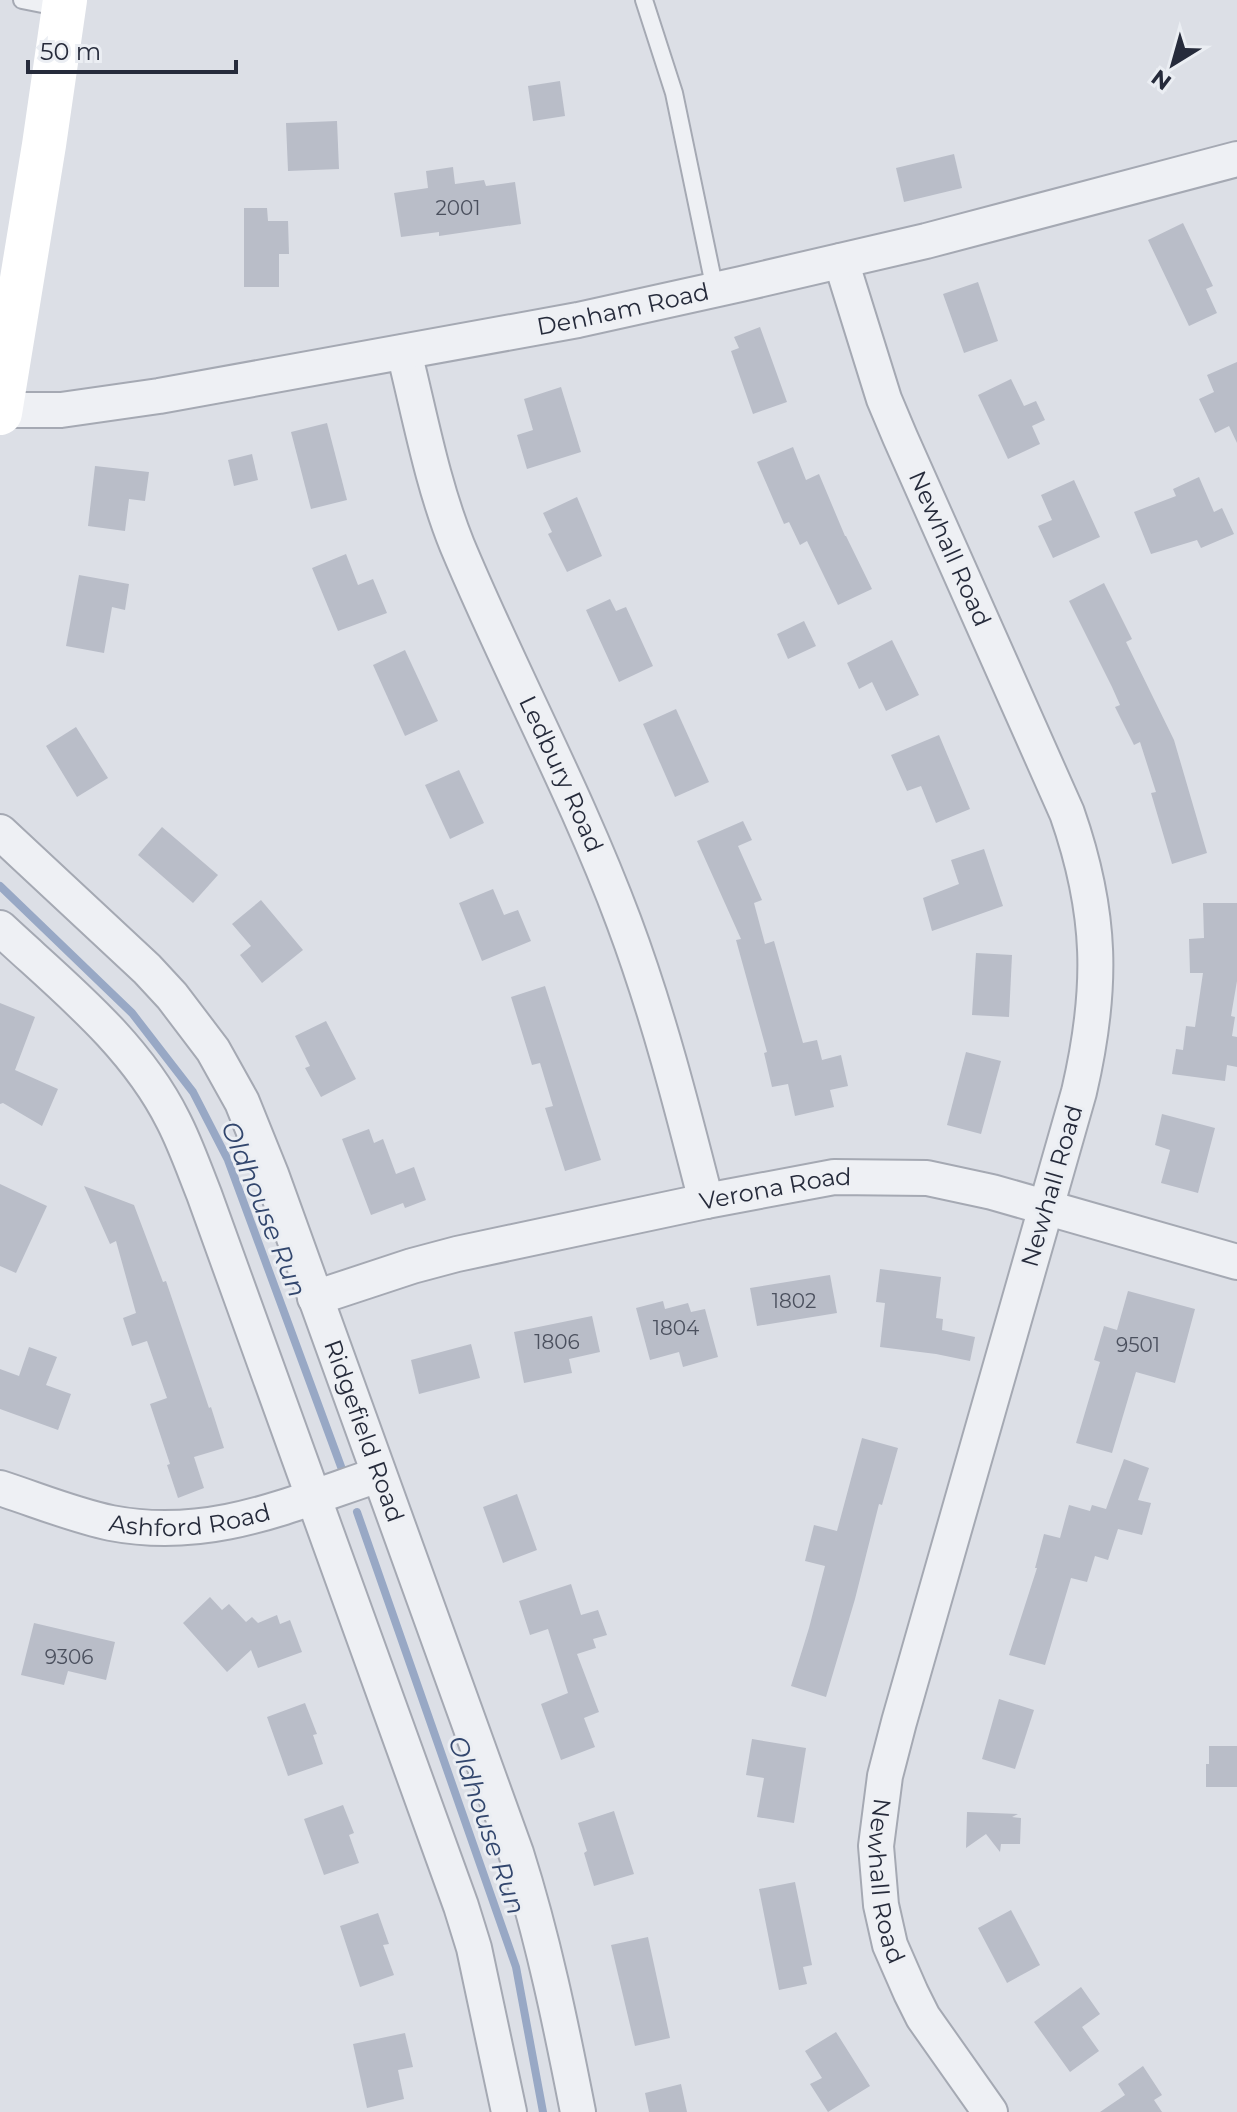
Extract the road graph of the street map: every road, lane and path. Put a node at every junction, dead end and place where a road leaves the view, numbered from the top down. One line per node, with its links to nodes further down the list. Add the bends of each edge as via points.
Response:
1 (644, 0): 6 (lane, via 674,93)
2 (50, 3): 4 (main road, via 44,145)
3 (1237, 159): 5 (street, Denham Road)
4 (13, 238): 8 (main road)
5 (841, 261): 6 (street, Denham Road); 12 (street, Newhall Road, via 884,399 1067,813 1090,894 1097,948 1091,1032)
6 (715, 290): 7 (street, Denham Road)
7 (404, 352): 8 (street, Denham Road, via 159,396 61,410); 11 (street, Ledbury Road, via 456,543 625,922 669,1058)
8 (0, 412)
9 (0, 832): 14 (street, Ridgefield Road, via 147,969 213,1050 242,1102)
10 (0, 928): 17 (street, via 114,1037 173,1119)
11 (706, 1201): 12 (street, Verona Road, via 865,1176 927,1178); 14 (street, Verona Road, via 457,1254)
12 (1045, 1207): 13 (street, Verona Road); 20 (street, Newhall Road, via 899,1722 876,1846 890,1945 923,2017)
13 (1237, 1262)
14 (315, 1298): 15 (street, Ridgefield Road)
15 (378, 1475): 17 (street, Ashford Road); 19 (street, Ridgefield Road, via 516,1853 549,1973)
16 (0, 1488): 17 (street, Ashford Road, via 79,1515 157,1529 250,1519)
17 (314, 1497): 18 (street, via 474,1948)
18 (509, 2112)
19 (578, 2112)
20 (990, 2112)

